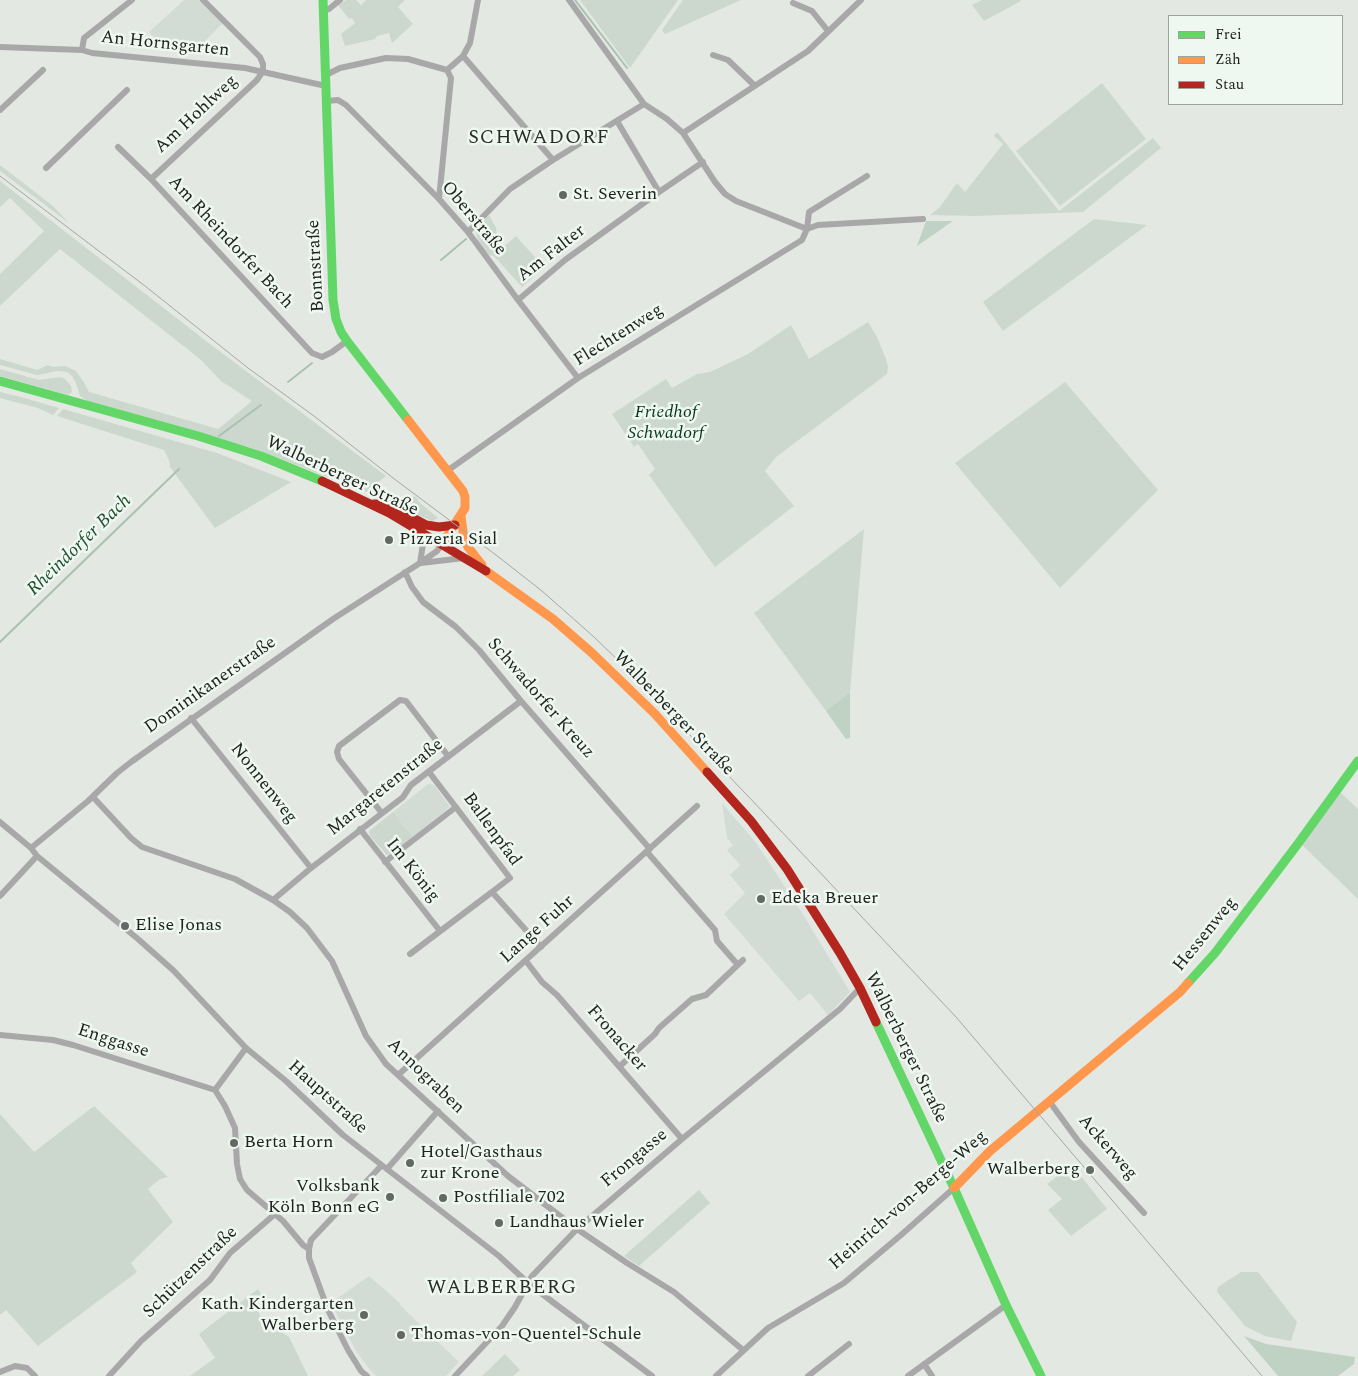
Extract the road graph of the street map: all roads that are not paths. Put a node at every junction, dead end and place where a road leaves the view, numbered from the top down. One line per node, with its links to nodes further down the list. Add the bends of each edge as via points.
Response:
1 (132, 0): 12 (street, via 84,38)
2 (202, 0): 17 (street, via 260,57)
3 (323, 0): 9 (main road, Bonnstraße)
4 (340, 0): 9 (street)
5 (478, 0): 13 (street, via 470,43)
6 (569, 0): 23 (street)
7 (860, 0): 10 (street)
8 (793, 4): 10 (street, via 812,11)
9 (324, 11): 18 (main road, Bonnstraße)
10 (828, 31): 20 (street, via 808,51)
11 (0, 48): 12 (street, An Hornsgarten)
12 (82, 50): 17 (street, An Hornsgarten)
13 (463, 56): 16 (street); 28 (street)
14 (713, 56): 20 (street, via 728,60)
15 (43, 70): 24 (street)
16 (447, 70): 18 (street, via 408,59 386,58 340,68); 34 (street, via 451,78)
17 (263, 71): 19 (street, An Hornsgarten); 32 (street, Am Hohlweg)
18 (326, 75): 19 (main road, Bonnstraße)
19 (326, 86): 22 (main road, Bonnstraße)
20 (755, 86): 26 (street)
21 (127, 90): 30 (street)
22 (327, 101): 34 (street, Oberstraße, via 338,100 346,105); 39 (main road, Bonnstraße, via 333,300 336,319)
23 (644, 104): 25 (street); 26 (street)
24 (0, 110)
25 (617, 121): 28 (street); 33 (street)
26 (683, 133): 29 (street)
27 (118, 147): 32 (street, Am Rheindorfer Bach)
28 (553, 160): 37 (street, via 510,189)
29 (703, 162): 33 (street, Am Falter); 36 (street, via 725,194)
30 (46, 168)
31 (867, 176): 36 (street, via 808,212)
32 (151, 179): 39 (street, Am Rheindorfer Bach, via 312,353 322,357)
33 (659, 192): 38 (street, Am Falter, via 565,260)
34 (439, 199): 37 (street, Oberstraße)
35 (923, 219): 36 (street, via 818,225)
36 (808, 229): 40 (street, Flechtenweg, via 802,240)
37 (468, 232): 38 (street, Oberstraße)
38 (518, 300): 40 (street, Oberstraße)
39 (347, 341): 42 (main road, Bonnstraße)
40 (578, 378): 42 (street, Flechtenweg)
41 (0, 381): 43 (main road, Walberberger Straße, via 261,456)
42 (447, 472): 44 (main road, Bonnstraße, via 465,497)
43 (371, 504): 45 (main road, via 387,504 426,525); 46 (main road, Walberberger Straße)
44 (461, 516): 45 (main road); 50 (main road, Bonnstraße, via 464,539)
45 (455, 525): 47 (main road)
46 (422, 532): 47 (main road, Walberberger Straße); 49 (street)
47 (442, 544): 48 (main road, Walberberger Straße); 49 (street, Dominikanerstraße)
48 (466, 558): 49 (street, Dominikanerstraße); 50 (main road, Walberberger Straße)
49 (420, 563): 51 (street, Dominikanerstraße)
50 (487, 571): 75 (main road, Walberberger Straße, via 592,653 655,714 721,786 787,869)
51 (405, 572): 52 (street, Schwadorfer Kreuz, via 423,602 479,650); 53 (street, Dominikanerstraße, via 332,619)
52 (521, 701): 54 (street, Margaretenstraße); 64 (street, Schwadorfer Kreuz)
53 (192, 718): 57 (street, Dominikanerstraße, via 117,773); 67 (street, Nonnenweg)
54 (448, 756): 56 (street, Margaretenstraße); 60 (street, via 406,701 400,700 339,746 340,759)
55 (1358, 761): 81 (main road, Hessenweg, via 1297,845 1180,992)
56 (428, 772): 59 (street, Ballenpfad); 60 (street, Margaretenstraße, via 411,785 403,797)
57 (92, 798): 63 (street, Dominikanerstraße); 70 (street, Annograben, via 142,847 235,879)
58 (698, 806): 64 (street, Lange Fuhr)
59 (456, 807): 66 (street); 68 (street, Ballenpfad, via 510,878)
60 (381, 812): 62 (street, Margaretenstraße)
61 (0, 822): 63 (street, Hauptstraße)
62 (360, 829): 66 (street, Im König); 67 (street, Margaretenstraße)
63 (31, 848): 65 (street, Hauptstraße)
64 (648, 850): 72 (street, Lange Fuhr); 78 (street, Schwadorfer Kreuz, via 715,930 717,941 740,962 706,995 692,999)
65 (37, 856): 69 (street); 77 (street, Hauptstraße, via 174,971)
66 (386, 862): 71 (street, Im König)
67 (311, 868): 70 (street, Margaretenstraße)
68 (492, 892): 71 (street); 72 (street, Ballenpfad)
69 (0, 896)
70 (273, 900): 79 (street, Annograben, via 308,928 322,946 371,1046)
71 (440, 931): 73 (street)
72 (541, 947): 74 (street, Lange Fuhr)
73 (410, 954)
74 (526, 960): 78 (street, Fronacker, via 542,982); 79 (street, Lange Fuhr)
75 (860, 988): 83 (street, Frongasse, via 840,1009); 85 (main road, Walberberger Straße)
76 (0, 1035): 80 (street, Enggasse, via 73,1045)
77 (246, 1048): 80 (street); 84 (street, Hauptstraße, via 342,1135)
78 (620, 1066): 83 (street, Fronacker)
79 (398, 1075): 82 (street, Annograben)
80 (214, 1090): 87 (street, via 235,1128 240,1179 247,1190)
81 (1049, 1101): 85 (main road, Heinrich-von-Berge-Weg, via 990,1151); 86 (street, Ackerweg, via 1079,1142)
82 (438, 1111): 84 (street); 88 (street, Annograben, via 508,1176)
83 (682, 1139): 88 (street, Frongasse)
84 (384, 1167): 89 (street, via 311,1240); 90 (street, Hauptstraße)
85 (954, 1188): 91 (main road, Walberberger Straße); 93 (street, Heinrich-von-Berge-Weg, via 844,1282 768,1328)
86 (1144, 1213)
87 (275, 1214): 89 (street); 97 (street, Schützenstraße, via 230,1253 210,1280 141,1341)
88 (577, 1229): 90 (street, Frongasse); 93 (street, Annograben, via 674,1292)
89 (309, 1249): 98 (street, via 328,1310 348,1350)
90 (528, 1282): 99 (street, Frongasse, via 502,1326); 100 (street, Hauptstraße)
91 (1006, 1305): 94 (street); 105 (main road, Walberberger Straße)
92 (849, 1344): 102 (street)
93 (744, 1350): 101 (street, Heinrich-von-Berge-Weg)
94 (924, 1364): 103 (street); 104 (street)
95 (0, 1372): 96 (street, via 15,1366 26,1368)
96 (35, 1376)
97 (108, 1376)
98 (367, 1376)
99 (455, 1376)
100 (652, 1376)
101 (716, 1376)
102 (808, 1376)
103 (908, 1376)
104 (932, 1376)
105 (1041, 1376)

